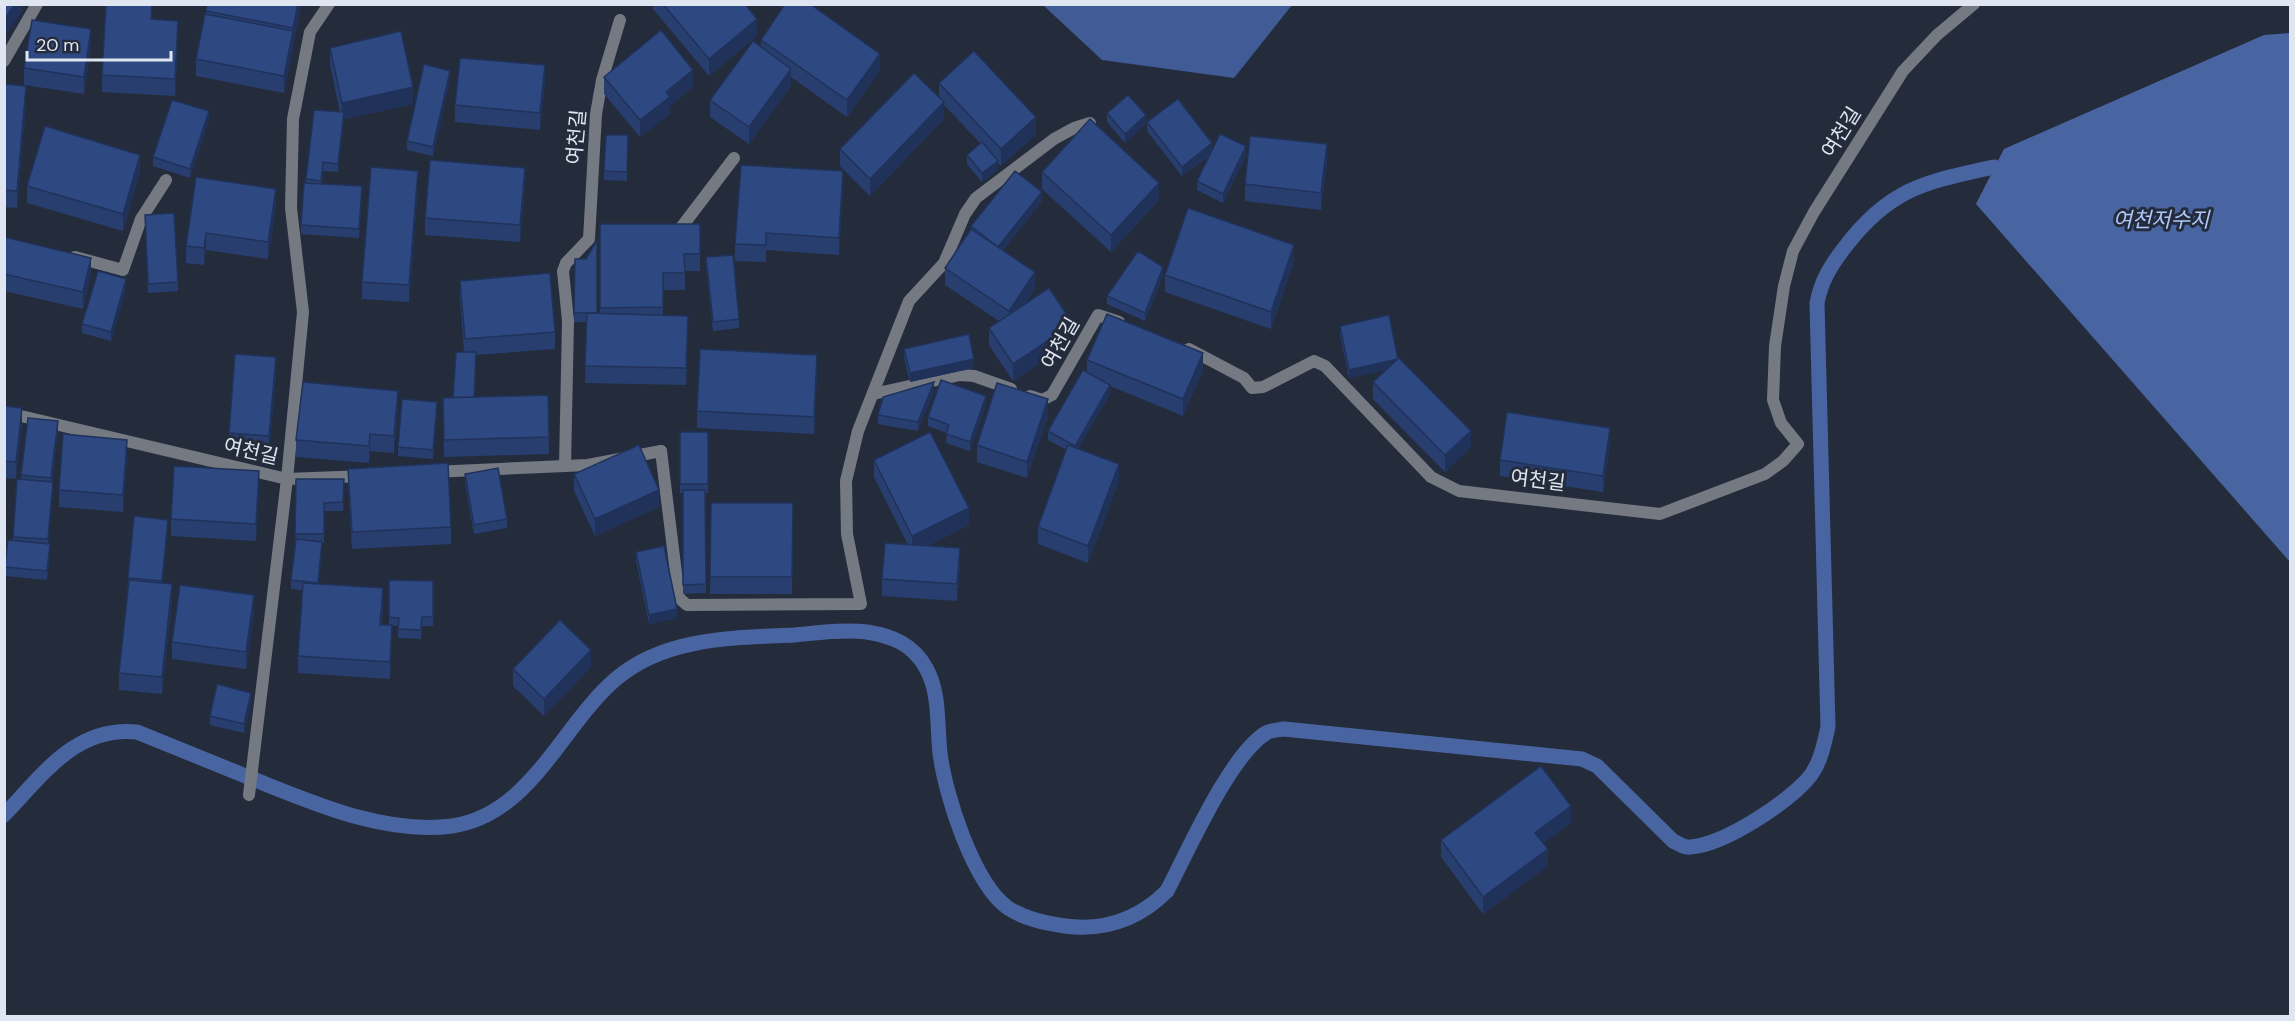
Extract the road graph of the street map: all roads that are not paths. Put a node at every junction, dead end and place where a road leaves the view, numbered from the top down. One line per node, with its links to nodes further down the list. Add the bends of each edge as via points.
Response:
1 (37, 4): 5 (street)
2 (329, 4): 18 (street, via 310,32 293,119 291,208 303,312)
3 (1974, 4): 12 (street, 여천길, via 1903,71 1793,251 1775,346 1773,400 1781,423 1798,444 1765,474 1660,514 1460,491 1431,477 1325,366 1314,361 1263,387 1252,388 1244,378)
4 (620, 20): 15 (street, 여천길, via 596,114 594,238 566,263 563,271 568,321)
5 (4, 61)
6 (1090, 123): 13 (street, via 1054,139 976,198 944,263 909,301)
7 (734, 159): 9 (street, via 677,233)
8 (166, 180): 10 (street, via 141,219 123,270)
9 (666, 233)
10 (58, 252)
11 (1132, 327): 13 (street, 여천길, via 1098,315 1052,395 1042,400 974,376 960,375)
12 (1177, 343)
13 (873, 394): 15 (street, via 850,455 846,481 847,534 861,604 687,605 679,598 661,452)
14 (4, 412): 18 (street, 여천길)
15 (565, 466): 16 (street)
16 (415, 473)
17 (380, 475): 18 (street, 여천길)
18 (287, 479): 19 (street)
19 (249, 795)

